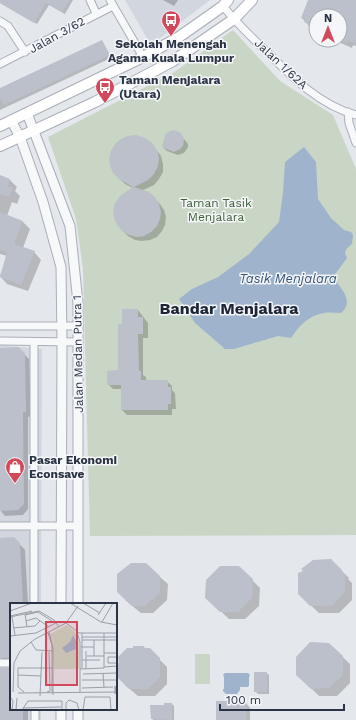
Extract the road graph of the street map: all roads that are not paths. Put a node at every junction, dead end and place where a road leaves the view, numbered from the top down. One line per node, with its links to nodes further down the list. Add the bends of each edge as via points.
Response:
1 (90, 0): 5 (street)
2 (252, 0): 6 (main road)
3 (112, 3): 5 (street, Jalan 3/62); 9 (street)
4 (225, 3): 6 (street, Jalan 1/62A); 9 (main road, via 179,36)
5 (96, 13): 8 (street, Jalan 3/62)
6 (234, 19): 11 (street, Jalan 1/62A, via 296,81 329,104); 16 (main road, via 173,61)
7 (0, 21): 8 (street, via 8,26)
8 (25, 52): 10 (street, Jalan 3/62)
9 (143, 57): 12 (main road)
10 (0, 64)
11 (348, 112): 13 (street, Jalan 1/62A); 18 (street, via 348,123)
12 (27, 113): 14 (main road); 16 (street, Jalan Medan Putra 1)
13 (356, 114)
14 (12, 120): 15 (main road); 17 (street, Jalan Medan Putra 1)
15 (0, 126)
16 (34, 131): 17 (main road); 22 (street, Jalan Medan Putra 1, via 70,226)
17 (20, 138): 19 (main road); 21 (street, Jalan Medan Putra 1, via 43,202 60,267)
18 (356, 143)
19 (0, 146)
20 (0, 326): 21 (street)
21 (62, 326): 22 (street); 25 (street, Jalan Medan Putra 1)
22 (79, 326): 26 (street, Jalan Medan Putra 1)
23 (0, 341): 24 (street)
24 (34, 342): 25 (street); 28 (street)
25 (62, 342): 26 (street); 29 (street, Jalan Medan Putra 1)
26 (78, 342): 30 (street, Jalan Medan Putra 1)
27 (0, 526): 28 (street)
28 (34, 526): 29 (street); 31 (street)
29 (60, 526): 30 (street); 32 (street, Jalan Medan Putra 1)
30 (78, 526): 33 (street, Jalan Medan Putra 1)
31 (34, 603)
32 (61, 603)
33 (78, 603)

